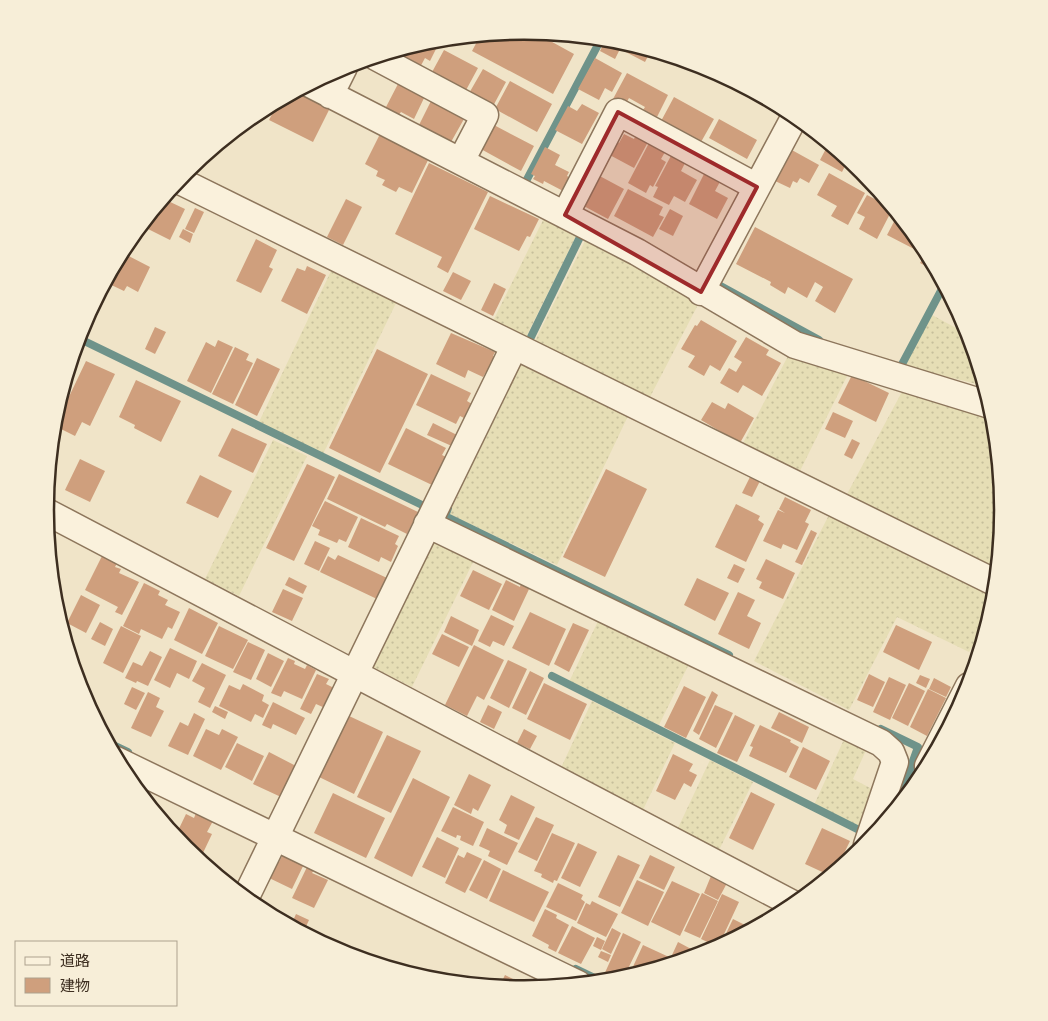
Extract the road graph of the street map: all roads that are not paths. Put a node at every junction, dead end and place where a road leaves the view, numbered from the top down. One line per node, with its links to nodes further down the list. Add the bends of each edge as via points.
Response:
1 (384, 61): 4 (street, via 485,116)
2 (320, 89): 4 (street)
3 (791, 123): 6 (street)
4 (460, 161): 7 (street)
5 (186, 184): 9 (street)
6 (757, 187): 7 (street, via 618,112); 8 (street)
7 (565, 215): 8 (street, via 636,252)
8 (701, 292): 10 (street, via 795,346)
9 (514, 347): 12 (street); 13 (street)
10 (981, 402)
11 (53, 515): 14 (street)
12 (428, 524): 14 (street); 16 (street, via 881,743 891,752 895,762)
13 (989, 579)
14 (354, 673): 17 (street); 19 (street)
15 (130, 767): 17 (street)
16 (872, 827)
17 (275, 837): 18 (street); 20 (street)
18 (249, 892)
19 (787, 901)
20 (567, 979)

